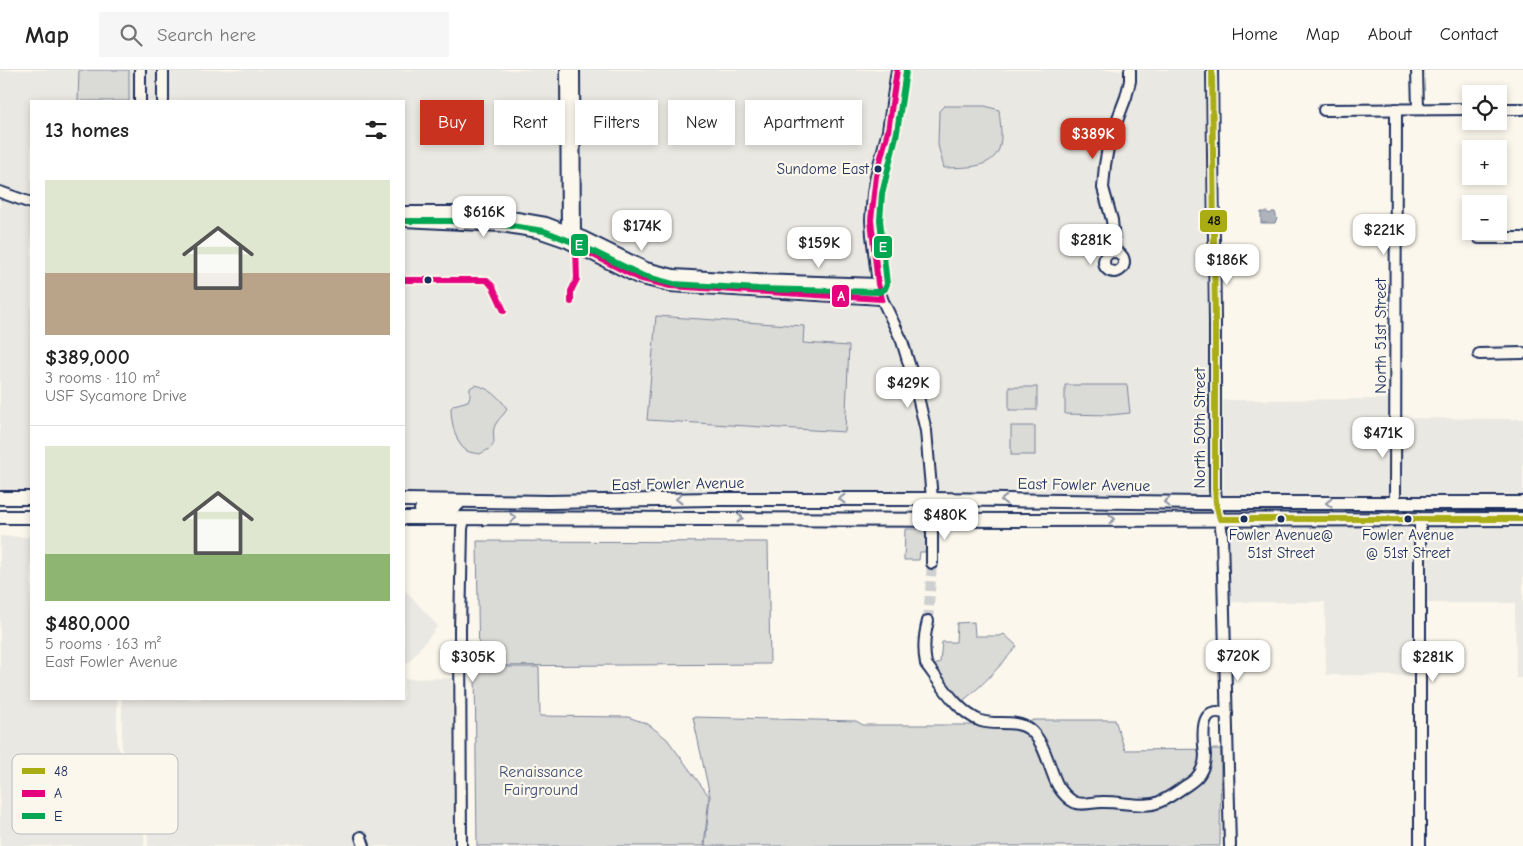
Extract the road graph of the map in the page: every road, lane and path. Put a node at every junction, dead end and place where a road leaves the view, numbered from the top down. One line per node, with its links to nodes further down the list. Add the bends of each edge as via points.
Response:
1 (140, 70): 9 (street)
2 (163, 70): 10 (street)
3 (566, 70): 21 (street)
4 (574, 70): 21 (street)
5 (897, 70): 26 (street, via 888,131 873,193 872,235)
6 (1130, 70): 25 (street, via 1126,97 1109,142 1105,165 1103,188 1112,220)
7 (1212, 70): 36 (street, North 50th Street)
8 (1418, 70): 12 (street)
9 (140, 100)
10 (163, 100)
11 (1396, 109): 12 (street); 16 (street); 37 (street, North 51st Street)
12 (1418, 109): 13 (street)
13 (1462, 109)
14 (1507, 109): 15 (street)
15 (1523, 109)
16 (1324, 110)
17 (0, 192): 18 (street)
18 (30, 203)
19 (405, 212): 21 (street, via 500,215 546,223)
20 (405, 220): 24 (street, via 518,228)
21 (571, 232): 24 (street); 26 (street, via 646,268 674,275)
22 (1507, 238): 23 (street)
23 (1523, 238)
24 (572, 244): 27 (street, via 638,278 670,286)
25 (1114, 252)
26 (878, 284): 27 (street)
27 (882, 299): 32 (street, via 902,341 916,384 926,431)
28 (1523, 353): 29 (street)
29 (1479, 354)
30 (0, 498): 31 (main road)
31 (30, 498)
32 (932, 499): 35 (main road, East Fowler Avenue, one-way to 35); 36 (main road, East Fowler Avenue, one-way to 32); 44 (street)
33 (405, 500): 34 (main road, East Fowler Avenue)
34 (461, 500): 35 (main road, East Fowler Avenue); 39 (main road, via 453,508)
35 (549, 502): 43 (main road, via 471,509)
36 (1216, 503): 37 (main road, East Fowler Avenue, one-way to 36); 45 (street, North 50th Street)
37 (1396, 504): 38 (main road, East Fowler Avenue); 47 (main road, via 1376,513 1331,513)
38 (1523, 505): 48 (main road, via 1504,510 1438,511)
39 (405, 510)
40 (0, 517): 41 (main road)
41 (30, 517)
42 (405, 518): 43 (main road, East Fowler Avenue)
43 (464, 518): 44 (main road, East Fowler Avenue, one-way to 44); 52 (street, via 460,630)
44 (932, 519): 45 (main road, East Fowler Avenue, one-way to 45); 49 (street)
45 (1220, 519): 47 (main road, East Fowler Avenue); 51 (street, North 50th Street)
46 (1522, 519): 48 (main road, East Fowler Avenue)
47 (1282, 520): 48 (main road, East Fowler Avenue)
48 (1420, 520): 54 (street)
49 (932, 563)
50 (928, 621): 51 (street, via 924,634 926,664 959,706 982,721 1022,725 1030,729 1044,752 1058,787 1075,803 1144,805 1162,801 1195,780 1202,771 1204,724 1213,712)
51 (1227, 714): 53 (street, North 50th Street)
52 (461, 846)
53 (1230, 846)
54 (1420, 846)

